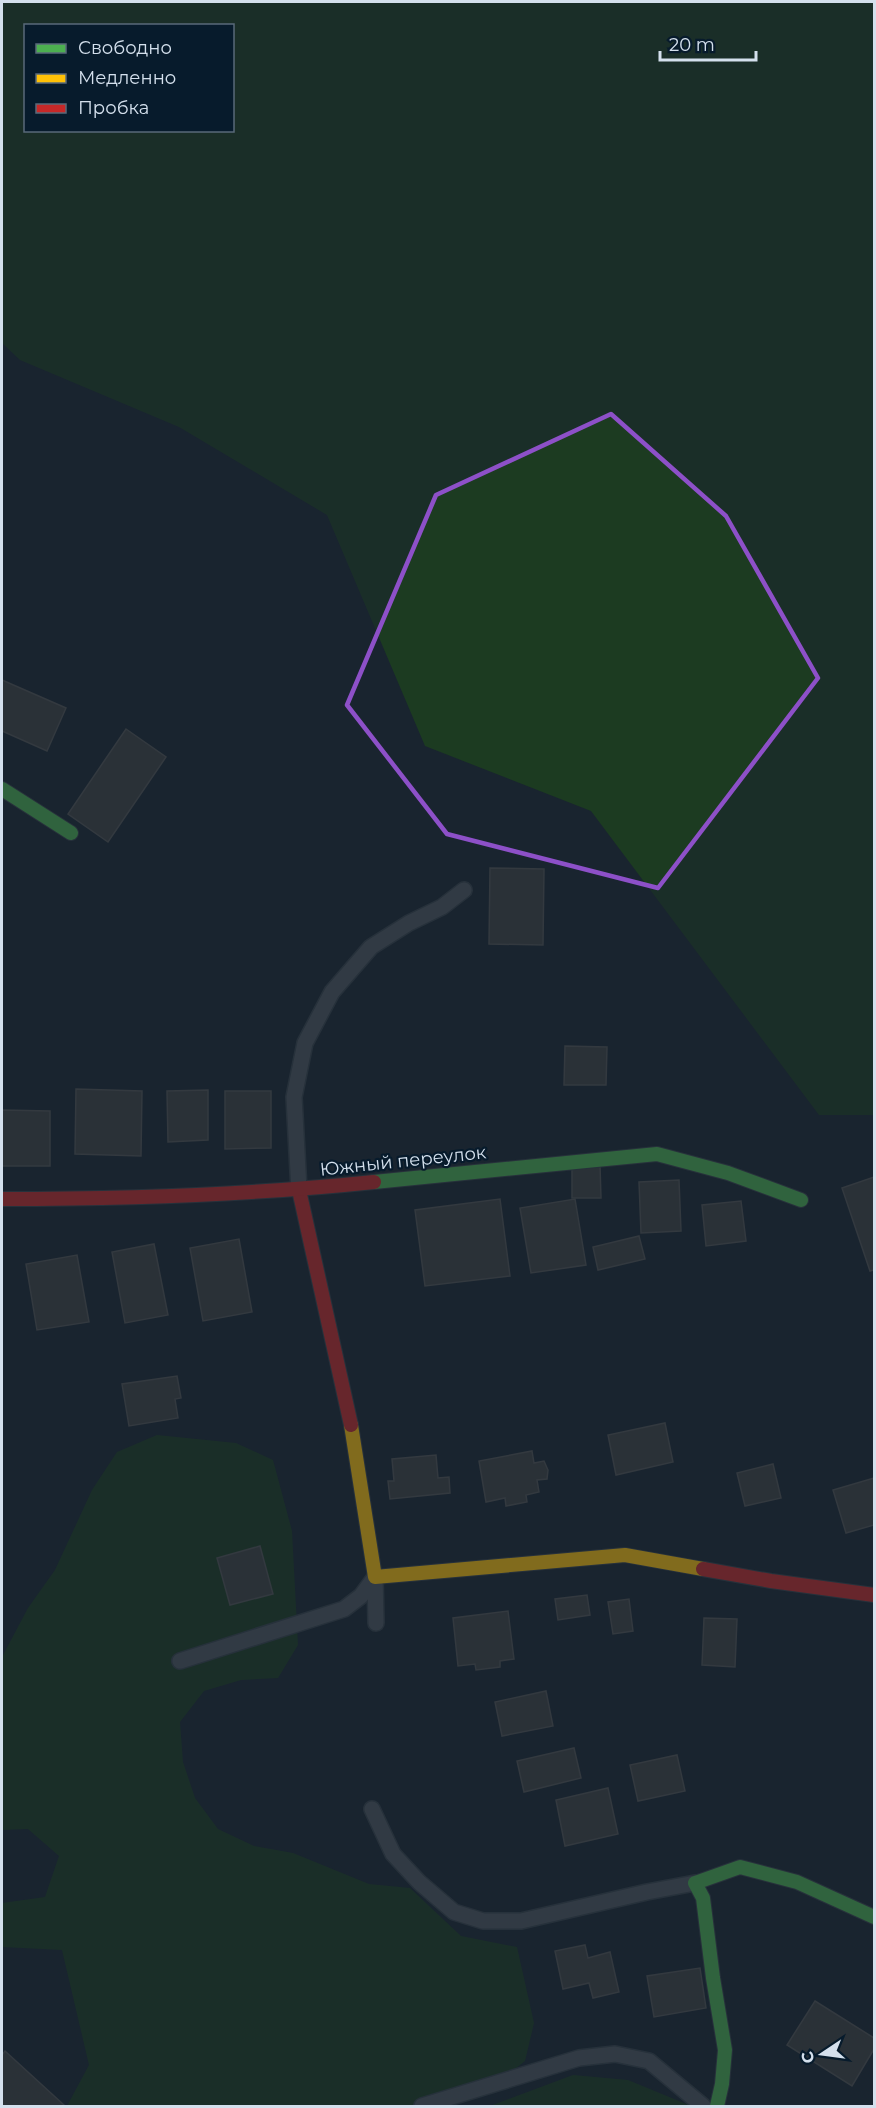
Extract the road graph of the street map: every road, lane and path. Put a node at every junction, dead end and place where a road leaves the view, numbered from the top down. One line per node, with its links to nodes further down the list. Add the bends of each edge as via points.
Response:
1 (2, 789): 2 (street)
2 (71, 833)
3 (464, 890): 4 (lane, via 371,947 332,992 305,1043 294,1097)
4 (299, 1190): 5 (street, Южный переулок, via 105,1199); 6 (street, Южный переулок, via 657,1154 728,1173); 7 (street, via 354,1439)
5 (2, 1199)
6 (801, 1200)
7 (375, 1577): 8 (street, via 625,1555); 9 (lane); 10 (lane, via 361,1596 344,1609)
8 (874, 1595)
9 (376, 1623)
10 (180, 1661)
11 (372, 1809): 12 (lane, via 393,1854 419,1882 454,1912 483,1921 521,1921)
12 (695, 1883): 13 (street, via 740,1867 797,1882); 16 (street, via 703,1898 725,2050)
13 (874, 1917)
14 (422, 2106): 15 (lane, via 579,2058 615,2054 649,2061)
15 (703, 2106)
16 (717, 2106)

